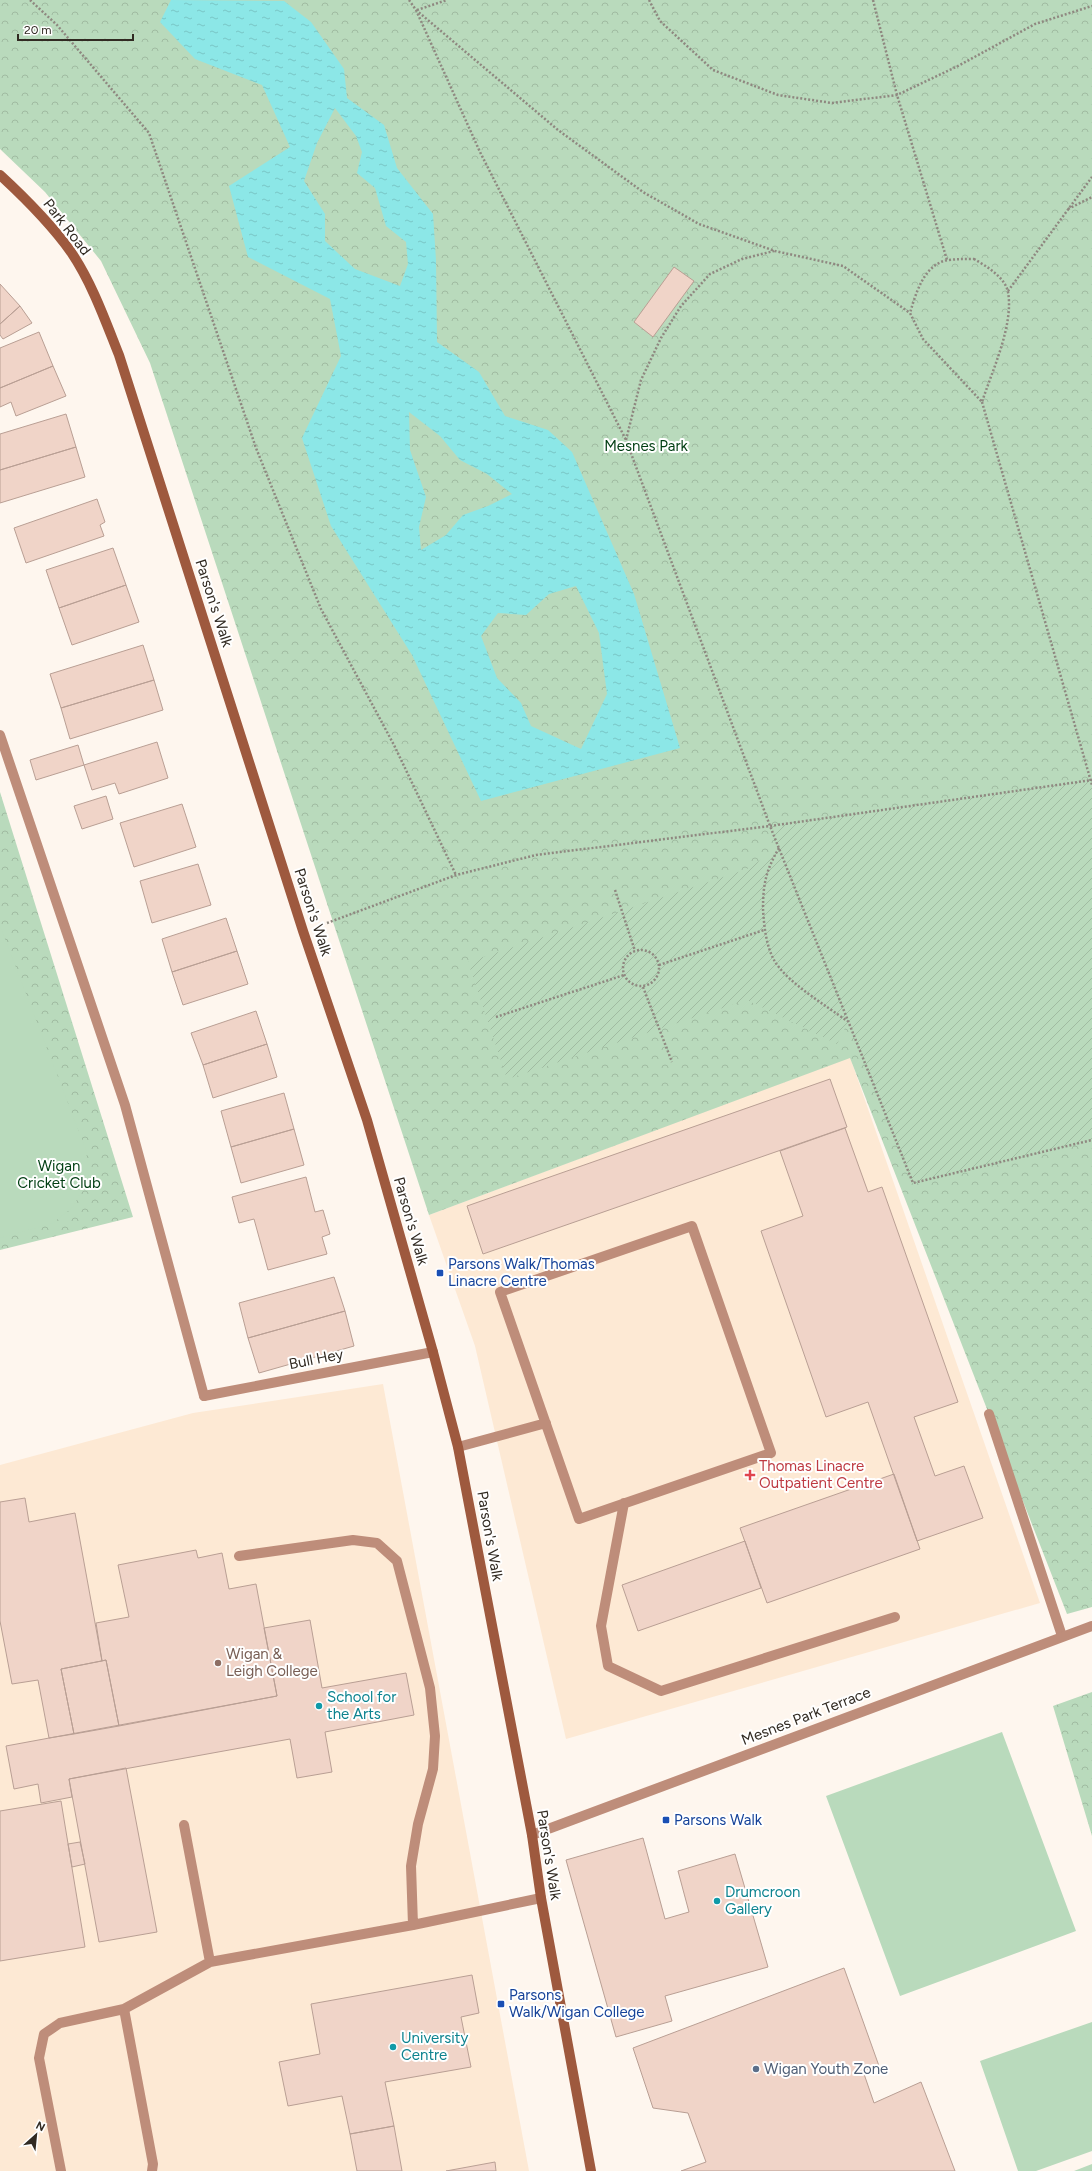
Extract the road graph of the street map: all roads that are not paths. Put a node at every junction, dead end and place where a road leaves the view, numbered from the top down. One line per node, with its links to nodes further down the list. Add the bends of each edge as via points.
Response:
1 (0, 175): 2 (main road, Park Road, via 41,215 71,252)
2 (100, 306): 4 (main road, Parson's Walk, via 119,355 367,1120)
3 (0, 735): 4 (street, Bull Hey, via 124,1105 204,1396)
4 (433, 1352): 7 (main road, Parson's Walk)
5 (989, 1414): 12 (street)
6 (546, 1423): 7 (street); 8 (street, via 579,1519); 8 (street, via 500,1292 692,1226 771,1453)
7 (458, 1447): 14 (main road, Parson's Walk)
8 (624, 1503): 10 (street, via 601,1626 608,1666 661,1691)
9 (239, 1556): 16 (street, via 353,1540 377,1543 397,1561 430,1688 435,1736 433,1769 418,1824 411,1866)
10 (895, 1617)
11 (1092, 1626): 12 (street, Mesnes Park Terrace)
12 (1062, 1636): 14 (street, Mesnes Park Terrace)
13 (184, 1825): 17 (street)
14 (532, 1835): 15 (main road, Parson's Walk)
15 (541, 1898): 16 (street); 21 (main road, Parson's Walk)
16 (413, 1925): 17 (street)
17 (210, 1962): 18 (street)
18 (124, 2010): 19 (street, via 60,2022 44,2034 39,2058); 20 (street, via 153,2164)
19 (61, 2171)
20 (152, 2171)
21 (591, 2171)

